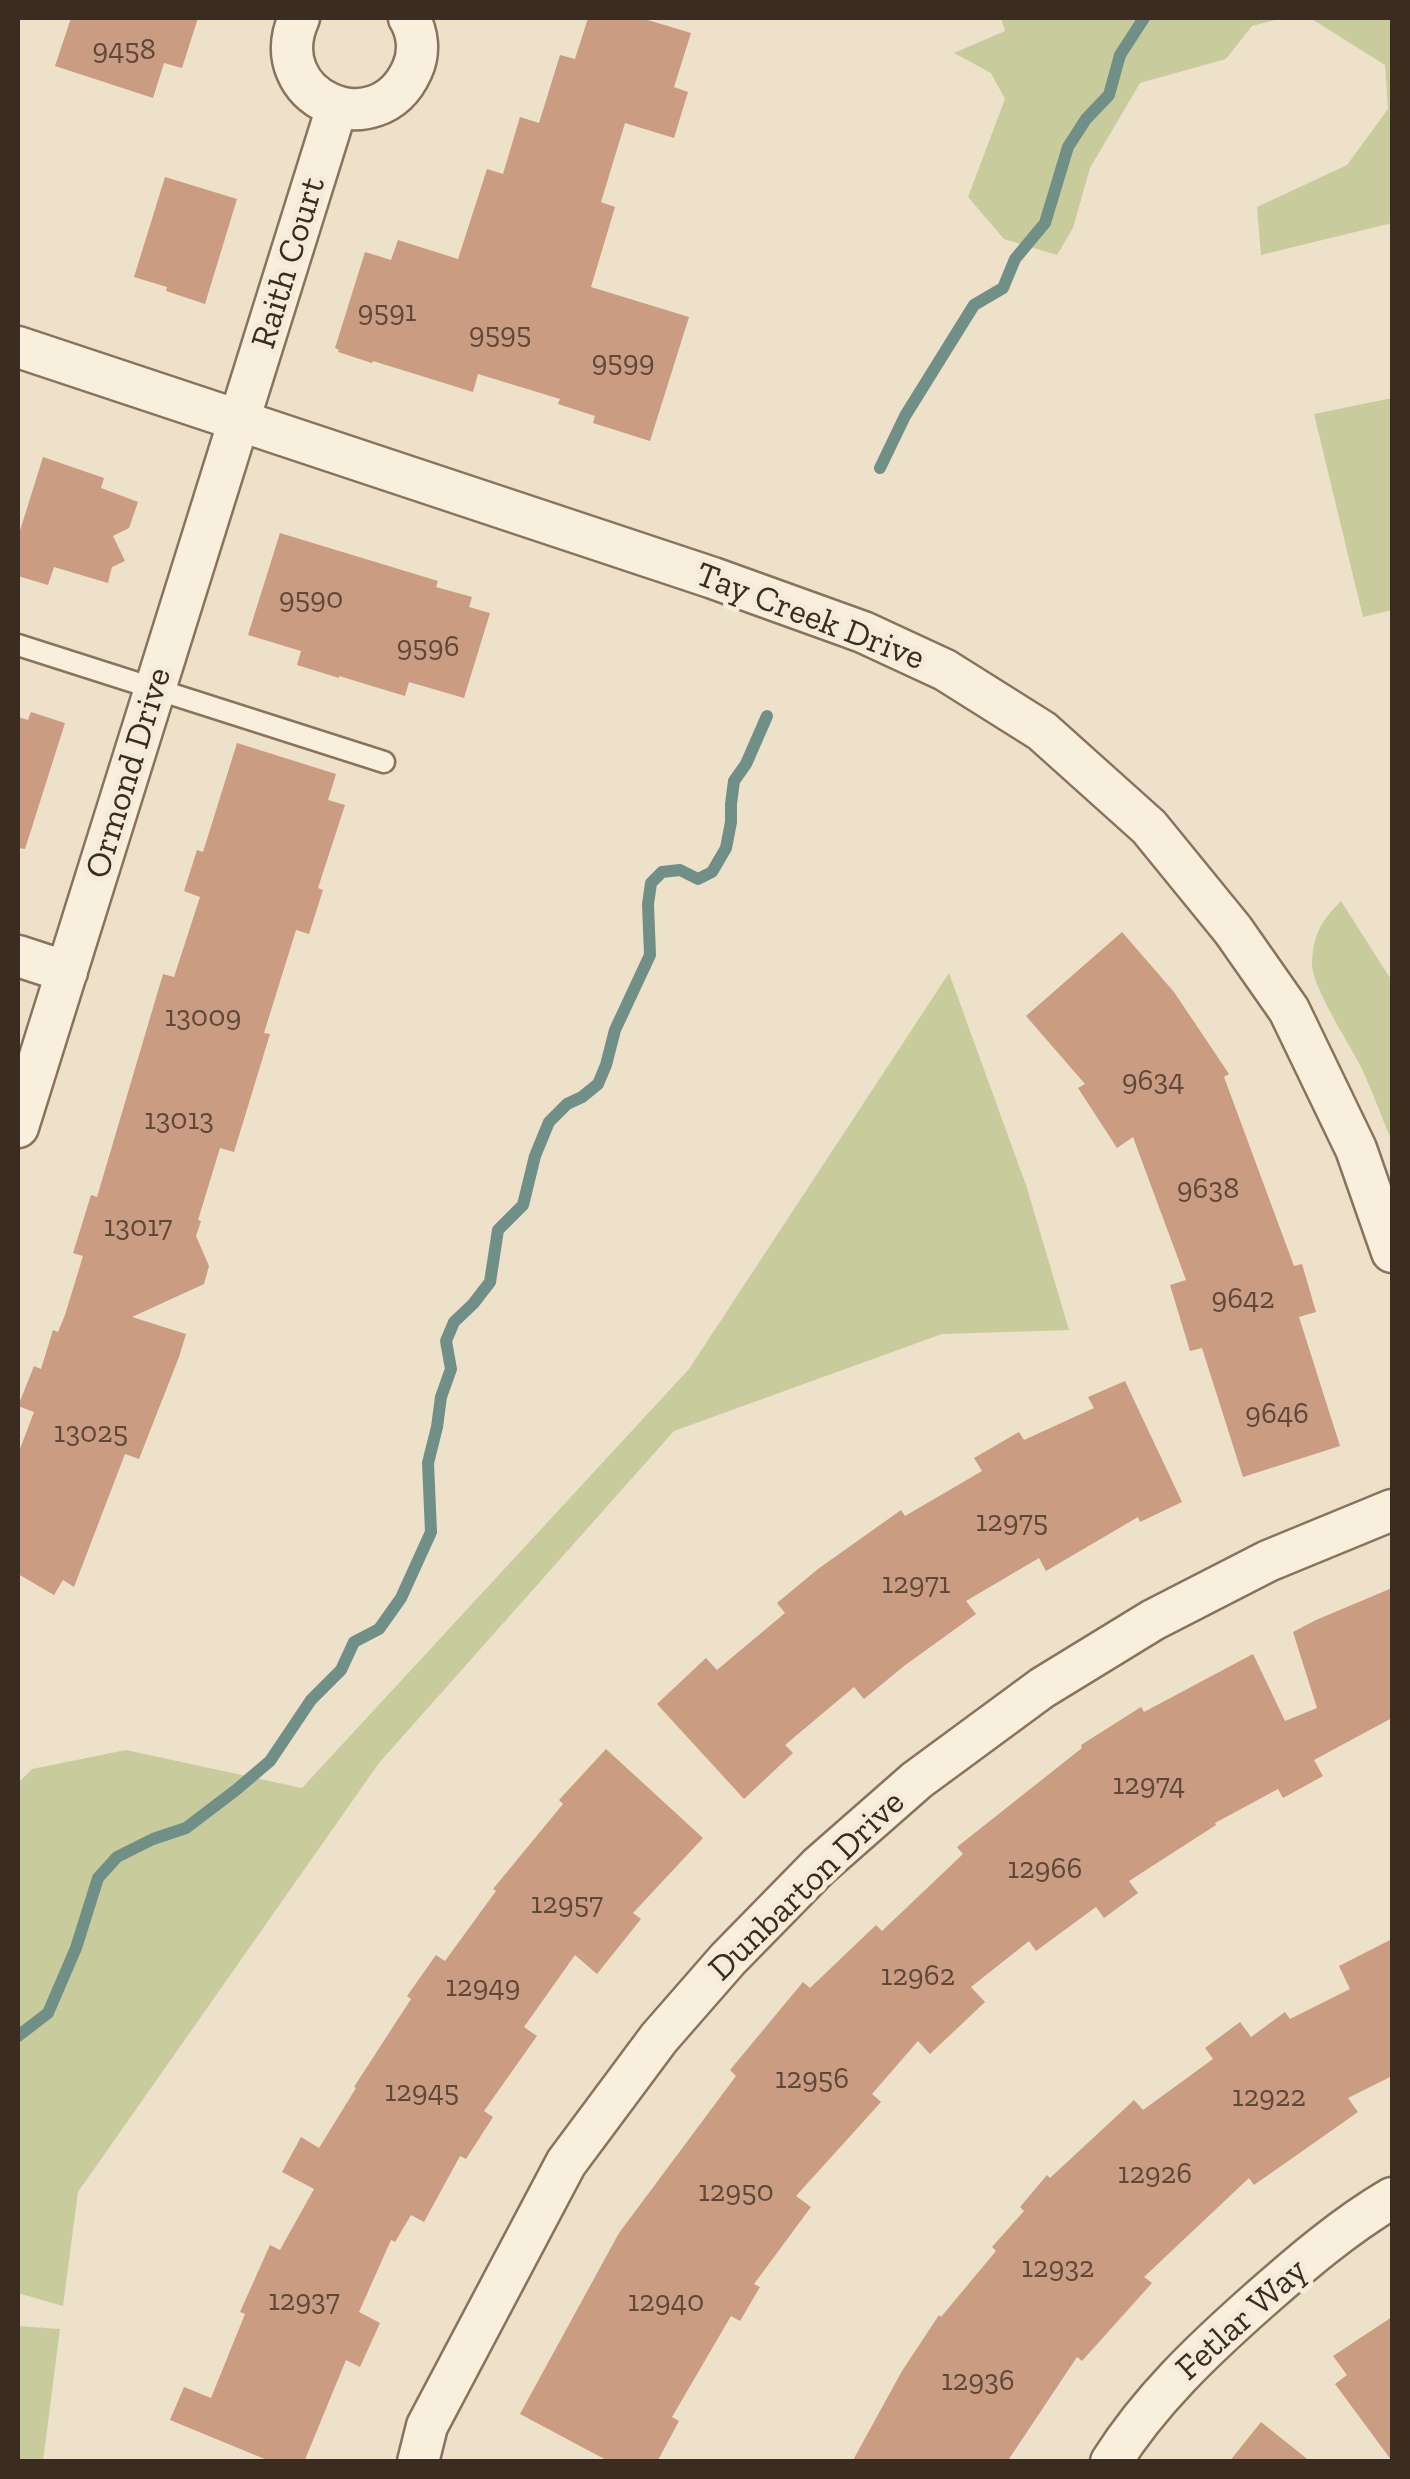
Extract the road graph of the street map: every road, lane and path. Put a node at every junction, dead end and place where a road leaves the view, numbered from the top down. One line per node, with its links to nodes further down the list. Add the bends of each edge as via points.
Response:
1 (299, 18): 3 (street, via 291,49 295,68 304,86)
2 (409, 18): 3 (street, via 417,44 406,82 376,106)
3 (336, 107): 5 (street, Raith Court)
4 (18, 346): 5 (street, Tay Creek Drive)
5 (240, 419): 7 (street, Ormond Drive); 12 (street, Tay Creek Drive, via 863,632 945,670 1042,731 1149,828 1289,1010 1356,1148)
6 (18, 645): 7 (lane)
7 (156, 688): 8 (lane); 10 (street, Ormond Drive)
8 (384, 762)
9 (18, 956): 10 (street)
10 (66, 972): 11 (street, Ormond Drive)
11 (18, 1127)
12 (1392, 1252)
13 (1392, 1510): 15 (street, Dunbarton Drive, via 1268,1561 1042,1688 917,1780 819,1866 659,2038 566,2162 427,2426)
14 (1392, 2198): 16 (street, Fetlar Way, via 1301,2264 1212,2342)
15 (418, 2462)
16 (1111, 2462)

